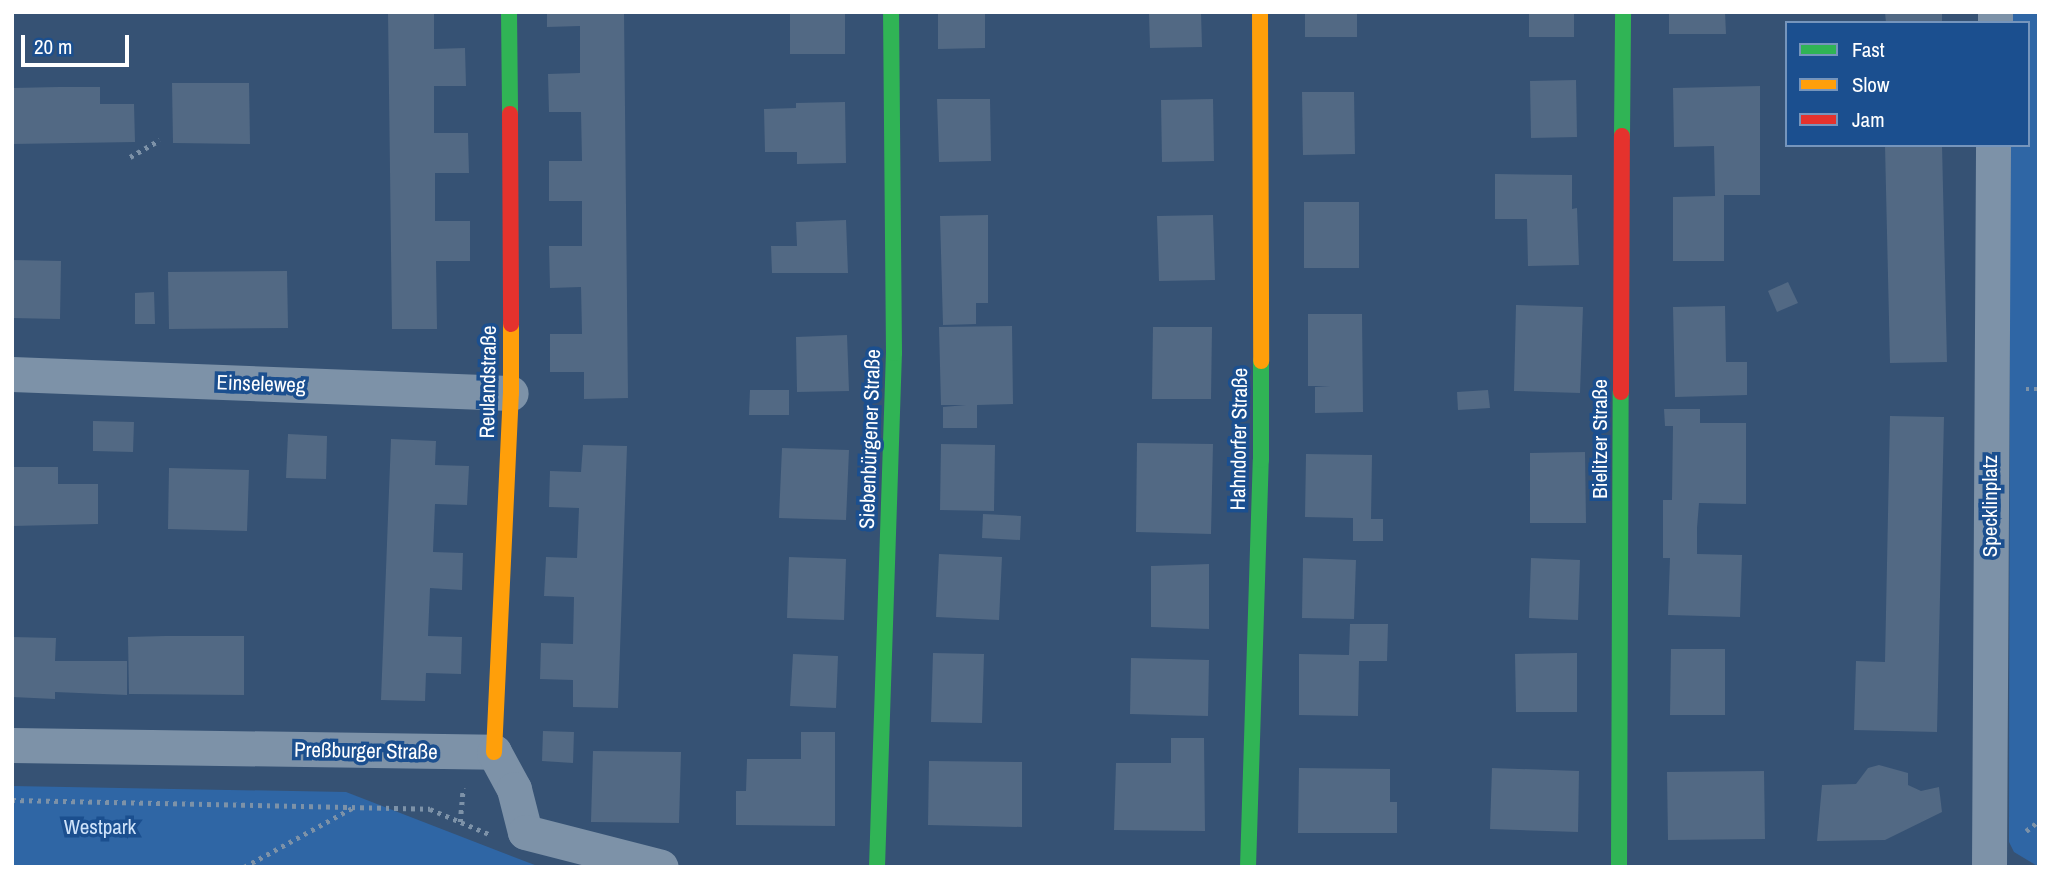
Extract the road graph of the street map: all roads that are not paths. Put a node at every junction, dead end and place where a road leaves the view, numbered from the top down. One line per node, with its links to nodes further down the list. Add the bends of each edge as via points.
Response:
1 (509, 12): 7 (street, Reulandstraße)
2 (891, 12): 11 (street, Siebenbürgener Straße, via 894,353)
3 (1260, 12): 12 (street, Hahndorfer Straße, via 1261,460)
4 (1623, 12): 13 (street, Bielitzer Straße)
5 (1993, 147): 14 (street, Specklinplatz)
6 (12, 374): 7 (street, Einseleweg)
7 (510, 393): 9 (street, Reulandstraße)
8 (12, 745): 9 (street, Preßburger Straße)
9 (494, 752): 10 (street, via 514,789 525,832)
10 (661, 867)
11 (877, 867)
12 (1248, 867)
13 (1619, 867)
14 (1989, 867)

